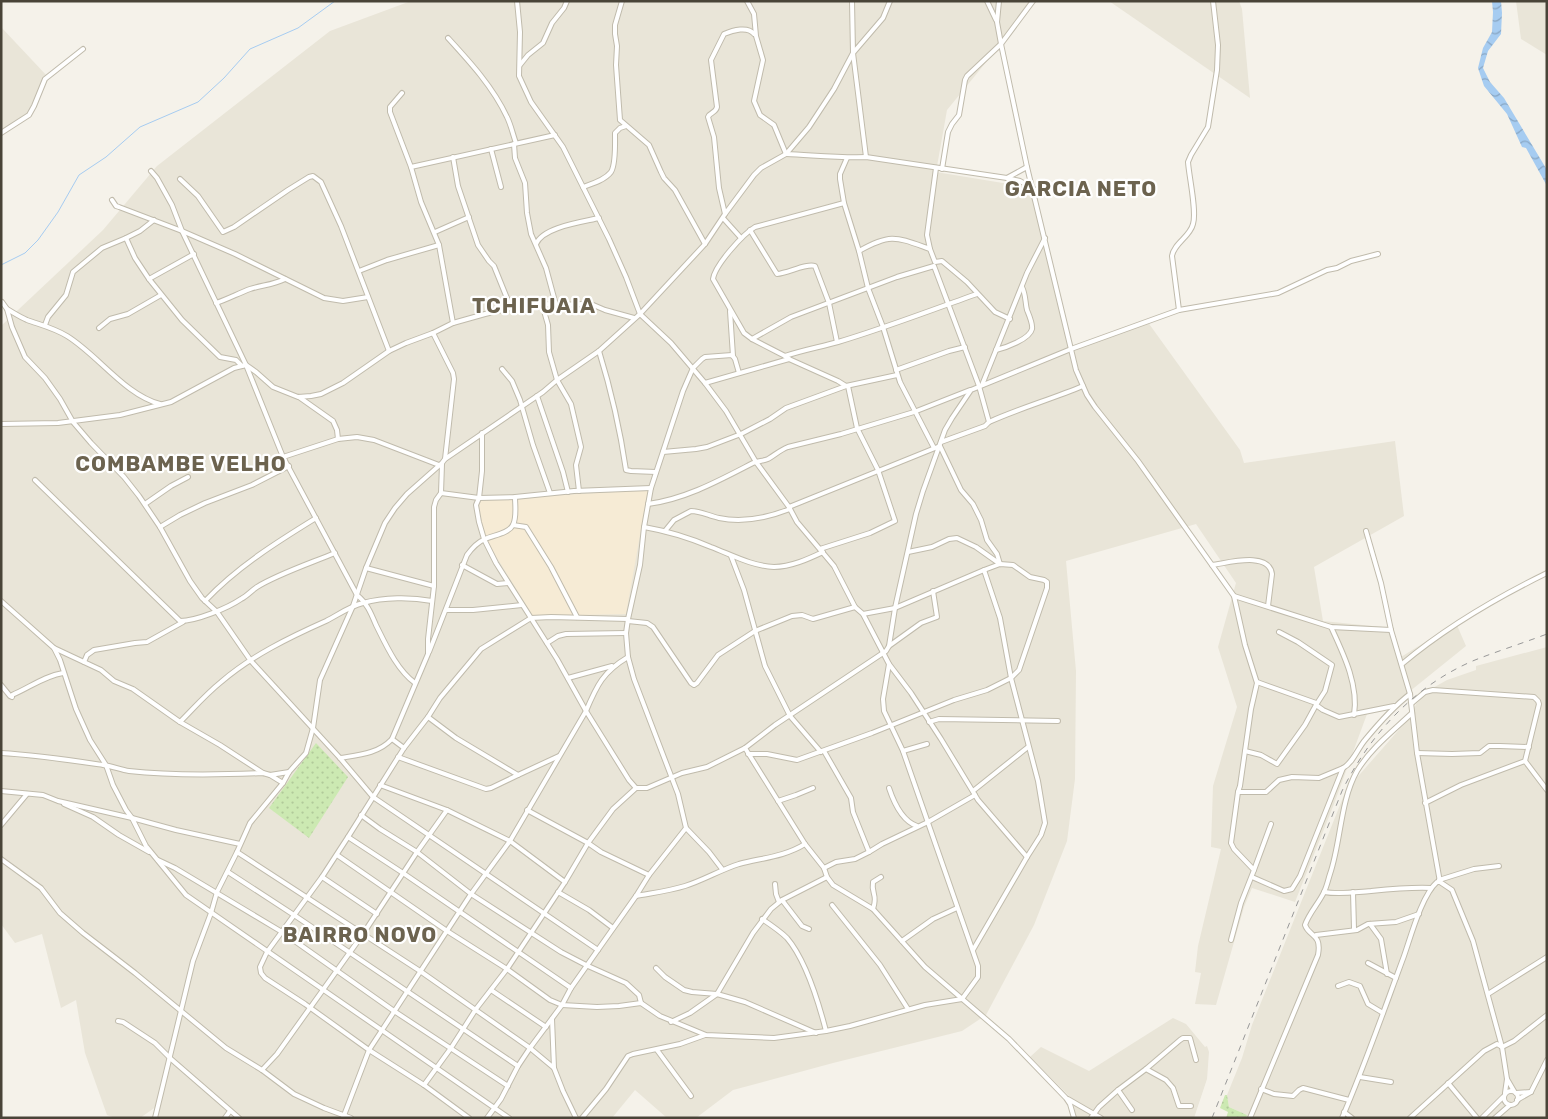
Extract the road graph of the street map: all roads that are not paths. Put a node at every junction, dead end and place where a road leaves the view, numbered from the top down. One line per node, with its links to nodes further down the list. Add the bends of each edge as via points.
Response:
1 (517, 1): 17 (street)
2 (567, 1): 17 (street, via 543,43)
3 (622, 1): 19 (street, via 615,34 619,114)
4 (747, 1): 12 (street, via 754,17)
5 (852, 1): 16 (street)
6 (890, 1): 16 (street, via 883,18)
7 (987, 1): 11 (street)
8 (999, 1): 11 (street)
9 (1033, 1): 14 (street)
10 (1213, 1): 75 (street, via 1218,45 1216,78 1208,127 1188,162 1193,225 1173,250 1172,256)
11 (997, 22): 14 (street)
12 (756, 36): 24 (street, via 763,60 754,101 760,115 774,125); 40 (street, via 747,29 724,34 711,60 717,110 708,117 714,137)
13 (448, 38): 22 (street, via 470,61 492,92 507,116)
14 (1000, 44): 29 (street); 31 (street, via 965,80 959,115 948,132)
15 (83, 49): 20 (street, via 47,76 32,111)
16 (853, 53): 24 (street, via 821,109); 26 (street)
17 (519, 66): 21 (street, via 519,76 532,102)
18 (402, 93): 28 (street, via 390,107 390,112)
19 (626, 126): 36 (street, via 615,133 611,172); 51 (street, via 649,146 664,178 675,190)
20 (1, 133)
21 (555, 135): 22 (street); 36 (street)
22 (515, 143): 23 (street); 50 (street, via 515,158 525,184 527,213)
23 (491, 149): 25 (street); 35 (street)
24 (786, 154): 27 (street); 40 (street, via 754,175)
25 (453, 157): 28 (street); 41 (street, via 458,186)
26 (866, 157): 27 (street); 30 (street)
27 (847, 158): 39 (street, via 840,174)
28 (411, 167): 46 (street, via 421,202)
29 (1027, 167): 33 (street); 37 (street)
30 (936, 168): 31 (street); 53 (street, via 927,235)
31 (942, 169): 33 (street)
32 (150, 171): 45 (street, via 172,205)
33 (1007, 178): 37 (street)
34 (180, 179): 58 (street, via 195,192 223,232 313,176 321,182)
35 (500, 187)
36 (583, 188): 42 (street)
37 (1034, 189): 49 (street)
38 (112, 200): 43 (street, via 116,206)
39 (844, 203): 44 (street); 54 (street)
40 (724, 216): 48 (street); 51 (street)
41 (469, 217): 46 (street); 72 (street, via 478,245 494,266)
42 (599, 218): 50 (street, via 549,232); 76 (street)
43 (154, 220): 45 (street); 47 (street)
44 (750, 230): 48 (street); 68 (street, via 778,274 811,264 815,266)
45 (182, 231): 55 (street); 60 (street)
46 (435, 232): 52 (street)
47 (126, 238): 59 (street); 80 (street, via 102,248 73,272 66,295)
48 (741, 238): 73 (street, via 714,276)
49 (1045, 238): 61 (street); 88 (street)
50 (536, 244): 71 (street)
51 (705, 244): 76 (street)
52 (439, 245): 58 (street); 79 (street)
53 (930, 249): 54 (street, via 893,238 878,241); 57 (street)
54 (859, 251): 62 (street)
55 (194, 254): 59 (street); 67 (street)
56 (1378, 254): 75 (street, via 1327,270 1278,293)
57 (935, 264): 62 (street); 63 (street, via 942,261); 70 (street)
58 (359, 271): 65 (street)
59 (149, 279): 64 (street)
60 (285, 279): 65 (street, via 324,298 344,301); 67 (street)
61 (1022, 287): 78 (street); 87 (street, via 1031,331 1006,348)
62 (868, 288): 68 (street); 81 (street)
63 (977, 294): 70 (street); 78 (street, via 995,312)
64 (162, 295): 82 (street, via 128,314 110,319); 93 (street, via 220,357 236,360)
65 (368, 297): 89 (street)
66 (2, 302): 74 (street)
67 (216, 303): 93 (street)
68 (829, 303): 84 (street, via 790,318); 85 (street)
69 (542, 304): 71 (street); 72 (street, via 530,303); 98 (street)
70 (949, 304): 81 (street); 86 (street)
71 (556, 305): 77 (street, via 591,304)
72 (511, 308): 79 (street)
73 (730, 308): 84 (street, via 744,333); 91 (street)
74 (7, 309): 80 (street); 109 (street, via 25,357 45,378)
75 (1179, 310): 88 (street)
76 (640, 314): 77 (street); 94 (street)
77 (634, 318): 90 (street)
78 (1010, 319): 87 (street)
79 (453, 323): 83 (street)
80 (45, 325): 106 (street, via 75,341 134,392)
81 (883, 327): 85 (street); 96 (street)
82 (99, 328)
83 (433, 333): 89 (street); 121 (street, via 454,380)
84 (752, 339): 92 (street)
85 (837, 342): 92 (street, via 801,350)
86 (965, 347): 96 (street); 101 (street)
87 (996, 350): 101 (street)
88 (1071, 350): 101 (street); 102 (street)
89 (389, 351): 105 (street, via 333,388 312,396)
90 (599, 351): 98 (street); 124 (street, via 608,378 626,470)
91 (733, 356): 94 (street, via 705,357); 97 (street)
92 (787, 358): 97 (street); 100 (street)
93 (244, 366): 105 (street, via 273,387); 106 (street); 119 (street)
94 (692, 368): 99 (street); 118 (street)
95 (502, 369): 107 (street, via 512,381)
96 (897, 372): 100 (street); 108 (street)
97 (739, 373): 99 (street)
98 (557, 380): 104 (street); 128 (street, via 571,404 581,447 576,465)
99 (706, 383): 114 (street)
100 (847, 386): 112 (street); 114 (street, via 786,408)
101 (980, 386): 103 (street); 110 (street)
102 (1083, 386): 110 (street); 150 (street, via 1095,407)
103 (971, 390): 108 (street); 116 (street, via 952,418)
104 (537, 396): 107 (street); 129 (street)
105 (298, 397): 115 (street, via 333,421)
106 (162, 404): 109 (street)
107 (521, 407): 113 (street); 131 (street)
108 (914, 412): 112 (street); 117 (street)
109 (73, 422): 111 (street); 134 (street)
110 (989, 422): 116 (street)
111 (1, 424)
112 (857, 428): 120 (street, via 788,447); 123 (street)
113 (482, 433): 121 (street); 133 (street)
114 (741, 434): 118 (street, via 696,449); 120 (street)
115 (338, 439): 119 (street); 121 (street, via 357,437 374,440)
116 (940, 444): 117 (street); 145 (street, via 923,491); 148 (street, via 961,490 981,520)
117 (934, 448): 123 (street)
118 (663, 452): 124 (street)
119 (283, 457): 122 (street)
120 (756, 462): 135 (street, via 698,490); 136 (street)
121 (442, 463): 130 (street); 151 (street, via 394,508)
122 (289, 466): 137 (street); 139 (street)
123 (878, 470): 136 (street); 144 (street, via 895,521 870,534)
124 (656, 472): 127 (street)
125 (188, 477): 134 (street)
126 (35, 480): 174 (street, via 178,620)
127 (651, 488): 128 (street); 135 (street)
128 (579, 491): 129 (street)
129 (568, 492): 131 (street)
130 (441, 493): 133 (street); 155 (street, via 434,512)
131 (550, 493): 132 (street)
132 (515, 497): 133 (street); 138 (street)
133 (479, 498): 143 (street, via 476,510)
134 (145, 504): 139 (street)
135 (648, 504): 140 (street)
136 (789, 508): 141 (street, via 762,518 741,521 692,511 674,520); 144 (street)
137 (316, 518): 146 (street); 160 (street, via 267,549 221,584)
138 (513, 525): 143 (street); 171 (street, via 526,527)
139 (160, 527): 160 (street)
140 (644, 527): 141 (street); 173 (street, via 640,565)
141 (665, 531): 147 (street)
142 (1366, 531): 176 (street)
143 (484, 539): 149 (street, via 471,550); 154 (street)
144 (821, 551): 147 (street, via 795,563 775,567); 166 (street, via 834,566)
145 (908, 552): 148 (street, via 957,538); 167 (street)
146 (335, 553): 157 (street); 169 (street, via 273,579)
147 (732, 556): 177 (street)
148 (1000, 564): 152 (street); 193 (street, via 1013,565 1030,577 1044,580 1047,585 1019,670)
149 (462, 565): 154 (street, via 497,584); 168 (street)
150 (1212, 565): 158 (street); 165 (street, via 1257,560 1266,564 1272,570)
151 (366, 568): 155 (street); 157 (street)
152 (984, 570): 156 (street); 193 (street, via 1000,618)
153 (1547, 573): 189 (street, via 1458,623)
154 (508, 583): 163 (street)
155 (434, 586): 161 (street)
156 (933, 592): 167 (street); 181 (street, via 937,616 921,623)
157 (357, 596): 162 (street); 164 (street)
158 (1234, 596): 165 (street); 195 (street)
159 (1, 601): 182 (street)
160 (205, 601): 169 (street)
161 (432, 601): 162 (street, via 385,599); 184 (street)
162 (365, 602): 164 (street); 194 (street, via 397,663)
163 (522, 605): 168 (street); 172 (street)
164 (353, 606): 186 (street); 212 (street, via 320,680)
165 (1268, 606): 175 (street)
166 (855, 607): 170 (street); 177 (street, via 813,619 792,616)
167 (895, 608): 170 (street); 181 (street)
168 (446, 610): 184 (street)
169 (217, 612): 174 (street); 186 (street)
170 (863, 614): 183 (street)
171 (578, 617): 172 (street); 173 (street)
172 (531, 618): 180 (street); 206 (street, via 481,649)
173 (628, 620): 177 (street, via 653,627 694,685 718,655); 179 (street)
174 (185, 621): 187 (street, via 147,642 94,650)
175 (1332, 627): 176 (street); 204 (street, via 1349,672)
176 (1392, 630): 189 (street)
177 (755, 631): 205 (street, via 766,666)
178 (1279, 632): 198 (street, via 1332,665 1326,691)
179 (626, 633): 180 (street, via 566,634); 185 (street)
180 (547, 643): 192 (street)
181 (889, 646): 183 (street)
182 (54, 648): 187 (street); 191 (street)
183 (884, 653): 188 (street); 205 (street)
184 (428, 654): 194 (street)
185 (628, 656): 190 (street); 235 (street)
186 (251, 660): 209 (street, via 222,681); 212 (street)
187 (84, 662): 209 (street, via 133,689)
188 (889, 664): 202 (street); 211 (street, via 883,705)
189 (1402, 664): 197 (street)
190 (612, 666): 192 (street); 201 (street, via 595,690)
191 (63, 673): 196 (street, via 54,674 12,697); 229 (street, via 90,740)
192 (568, 678): 201 (street)
193 (1011, 678): 202 (street); 207 (street)
194 (415, 683): 213 (street)
195 (1257, 683): 198 (street); 220 (street)
196 (1, 685)
197 (1410, 694): 199 (street); 200 (street)
198 (1316, 704): 204 (street, via 1339,717); 220 (street, via 1278,764)
199 (1412, 704): 203 (street); 216 (street, via 1425,692 1433,690 1537,698 1539,704)
200 (1394, 706): 204 (street); 230 (street)
201 (586, 711): 225 (street); 238 (street)
202 (924, 713): 210 (street); 211 (street)
203 (1412, 713): 223 (street); 292 (street, via 1371,752 1357,771)
204 (1354, 715)
205 (790, 716): 218 (street); 221 (street)
206 (428, 717): 217 (street); 234 (street)
207 (1022, 721): 208 (street); 210 (street, via 939,719); 215 (street)
208 (1058, 721)
209 (180, 722): 232 (street)
210 (929, 722): 244 (street)
211 (891, 726): 219 (street); 221 (street)
212 (313, 728): 227 (street); 231 (street, via 306,753)
213 (392, 739): 217 (street); 227 (street, via 379,750)
214 (927, 744): 219 (street)
215 (1028, 747): 244 (street); 270 (street, via 1045,823)
216 (1529, 747): 223 (street, via 1488,746 1480,752); 228 (street)
217 (404, 748): 226 (street)
218 (744, 748): 224 (street); 235 (street, via 715,764)
219 (903, 751): 254 (street)
220 (1245, 751): 243 (street)
221 (822, 752): 224 (street, via 794,760); 267 (street, via 850,798)
222 (1, 753): 229 (street)
223 (1417, 753): 249 (street)
224 (748, 754): 248 (street)
225 (559, 756): 234 (street); 251 (street)
226 (398, 757): 234 (street, via 486,789); 237 (street)
227 (340, 758): 246 (street)
228 (1525, 761): 241 (street); 249 (street, via 1461,785)
229 (106, 765): 232 (street, via 178,775); 253 (street, via 113,785)
230 (1343, 768): 243 (street, via 1319,778 1279,780 1266,792); 284 (street, via 1292,889 1284,891)
231 (289, 772): 233 (street); 236 (street)
232 (263, 773): 233 (street)
233 (270, 775): 236 (street)
234 (518, 775)
235 (672, 778): 238 (street, via 647,788); 258 (street)
236 (283, 783): 263 (street, via 250,823)
237 (380, 785): 246 (street); 250 (street)
238 (636, 788): 262 (street, via 613,809)
239 (813, 788): 248 (street)
240 (889, 788): 257 (street, via 897,807 911,824)
241 (1547, 790)
242 (1, 791): 245 (street)
243 (1238, 792): 276 (street, via 1230,843)
244 (974, 793): 254 (street); 270 (street)
245 (27, 794): 247 (street); 256 (street)
246 (373, 797): 252 (street); 259 (street)
247 (58, 800): 253 (street); 268 (street)
248 (778, 801): 264 (street)
249 (1425, 803): 285 (street)
250 (447, 810): 259 (street); 261 (street)
251 (527, 810): 261 (street); 262 (street)
252 (361, 815): 260 (street); 266 (street)
253 (132, 818): 263 (street); 268 (street)
254 (928, 822): 257 (street); 299 (street)
255 (1271, 824): 276 (street)
256 (1, 825)
257 (917, 826): 267 (street)
258 (686, 828): 275 (street); 280 (street)
259 (429, 835): 266 (street); 279 (street)
260 (348, 838): 269 (street); 278 (street)
261 (510, 841): 279 (street); 286 (street)
262 (588, 842): 280 (street, via 601,852); 286 (street)
263 (240, 844): 265 (street)
264 (805, 844): 274 (street); 275 (street, via 782,855)
265 (237, 852): 277 (street); 296 (street)
266 (417, 852): 278 (street); 294 (street)
267 (869, 852): 274 (street)
268 (151, 853): 272 (street)
269 (337, 855): 281 (street); 290 (street)
270 (1027, 857): 320 (street)
271 (1, 858): 346 (street, via 41,888 60,913 83,933)
272 (158, 860): 289 (street); 302 (street, via 186,896)
273 (1499, 866): 285 (street, via 1474,869)
274 (824, 868): 282 (street)
275 (722, 869): 295 (street, via 687,886)
276 (1254, 870): 284 (street)
277 (228, 872): 289 (street); 306 (street)
278 (403, 873): 290 (street); 301 (street)
279 (486, 873): 294 (street); 303 (street)
280 (649, 875): 295 (street)
281 (322, 877): 296 (street); 304 (street)
282 (827, 877): 297 (street); 300 (street, via 833,885)
283 (881, 877): 300 (street, via 872,886 876,898)
284 (1252, 878): 317 (street)
285 (1440, 881): 288 (street); 339 (street, via 1452,890 1459,904 1474,941)
286 (564, 882): 291 (street)
287 (775, 884): 297 (street)
288 (1431, 888): 293 (street); 305 (street)
289 (217, 892): 302 (street); 313 (street)
290 (392, 892): 304 (street); 312 (street)
291 (558, 892): 303 (street); 309 (street)
292 (1324, 892): 293 (street); 316 (street, via 1305,924)
293 (1353, 892): 311 (street)
294 (471, 894): 301 (street); 314 (street)
295 (636, 896): 309 (street)
296 (308, 897): 306 (street); 315 (street)
297 (781, 901): 307 (street); 310 (street, via 802,926)
298 (832, 905): 345 (street, via 880,965)
299 (957, 908): 318 (street, via 933,919); 320 (street)
300 (873, 909): 318 (street)
301 (459, 912): 312 (street); 321 (street)
302 (211, 913): 322 (street); 346 (street, via 193,961)
303 (544, 913): 314 (street); 319 (street)
304 (377, 914): 315 (street)
305 (1419, 914): 308 (street, via 1396,922); 332 (street)
306 (294, 915): 313 (street); 323 (street)
307 (762, 919): 338 (street); 356 (street, via 787,939 796,952)
308 (1370, 924): 311 (street); 331 (street, via 1381,939)
309 (613, 928): 319 (street)
310 (809, 929)
311 (1354, 929): 316 (street)
312 (447, 931): 328 (street); 330 (street)
313 (282, 932): 322 (street); 329 (street)
314 (531, 932): 321 (street); 326 (street)
315 (363, 934): 323 (street); 330 (street)
316 (1316, 936): 378 (street, via 1318,955)
317 (1231, 940)
318 (902, 941): 340 (street, via 925,967)
319 (598, 950): 326 (street)
320 (973, 950): 340 (street, via 978,978)
321 (518, 951): 328 (street); 334 (street)
322 (267, 952): 335 (street); 343 (street, via 260,968 261,974)
323 (349, 953): 329 (street); 337 (street)
324 (1547, 957): 339 (street)
325 (1368, 963): 331 (street)
326 (588, 966): 334 (street); 341 (street, via 626,983 639,995)
327 (656, 968): 338 (street, via 684,990)
328 (507, 969): 336 (street); 342 (street)
329 (336, 971): 335 (street); 347 (street)
330 (420, 971): 337 (street); 344 (street)
331 (1387, 974): 332 (street)
332 (1396, 978): 348 (street)
333 (1338, 986): 348 (street, via 1350,982 1360,986 1368,1004)
334 (571, 988): 342 (street)
335 (322, 989): 343 (street); 355 (street)
336 (491, 990): 344 (street); 353 (street)
337 (407, 991): 347 (street); 354 (street)
338 (717, 994): 352 (street); 357 (street, via 745,1002)
339 (1488, 994): 359 (street)
340 (962, 999): 345 (street); 384 (street, via 1009,1039)
341 (641, 1003): 342 (street, via 607,1007); 352 (street)
342 (562, 1005): 350 (street)
343 (310, 1008): 362 (street); 371 (street)
344 (476, 1009): 354 (street); 361 (street)
345 (908, 1009): 356 (street)
346 (180, 1011): 364 (street); 371 (street, via 226,1048)
347 (394, 1012): 355 (street); 360 (street)
348 (1383, 1013): 372 (street)
349 (1547, 1015): 359 (street)
350 (552, 1019): 353 (street); 369 (street)
351 (118, 1021): 364 (street, via 155,1043)
352 (671, 1022): 358 (street)
353 (546, 1027): 361 (street)
354 (463, 1028): 360 (street); 367 (street)
355 (381, 1031): 362 (street); 368 (street)
356 (826, 1031): 357 (street)
357 (816, 1033): 358 (street, via 774,1038)
358 (706, 1035): 363 (street)
359 (1502, 1047): 373 (street); 375 (street, via 1497,1044 1484,1051)
360 (451, 1048): 368 (street); 377 (street)
361 (530, 1048): 367 (street); 369 (street)
362 (369, 1050): 376 (street); 393 (street)
363 (657, 1050): 383 (street); 403 (street, via 628,1056)
364 (171, 1059): 391 (street); 395 (street)
365 (1196, 1060): 370 (street, via 1190,1038 1183,1038)
366 (1547, 1060): 381 (street)
367 (518, 1066): 377 (street)
368 (437, 1068): 376 (street); 389 (street)
369 (554, 1068): 402 (street)
370 (1146, 1069): 379 (street); 388 (street, via 1166,1080 1173,1088 1179,1106)
371 (262, 1070): 393 (street, via 294,1094)
372 (1360, 1077): 374 (street); 385 (street)
373 (1508, 1079): 380 (street); 382 (street)
374 (1391, 1082)
375 (1448, 1083): 409 (street); 410 (street)
376 (424, 1085): 399 (street)
377 (508, 1086): 389 (street)
378 (1261, 1089): 385 (street, via 1293,1096 1303,1088); 406 (street)
379 (1118, 1090): 390 (street); 394 (street)
380 (1515, 1092): 381 (street); 382 (street, via 1509,1091); 386 (street)
381 (1531, 1092): 386 (street)
382 (1504, 1095): 387 (street, via 1505,1102); 411 (street)
383 (691, 1096)
384 (1066, 1098): 394 (street); 404 (street)
385 (1350, 1100): 392 (street)
386 (1517, 1100): 387 (street)
387 (1510, 1104): 412 (street)
388 (1191, 1106)
389 (495, 1108): 400 (street); 401 (street)
390 (1132, 1110)
391 (230, 1111): 396 (street); 397 (street)
392 (1344, 1112): 407 (street); 408 (street)
393 (343, 1116): 398 (street)
394 (1092, 1116): 405 (street)
395 (155, 1118)
396 (225, 1118)
397 (239, 1118)
398 (351, 1118)
399 (469, 1118)
400 (487, 1118)
401 (509, 1118)
402 (576, 1118)
403 (582, 1118)
404 (1074, 1118)
405 (1102, 1118)
406 (1250, 1118)
407 (1342, 1118)
408 (1352, 1118)
409 (1410, 1118)
410 (1477, 1118)
411 (1482, 1118)
412 (1496, 1118)

